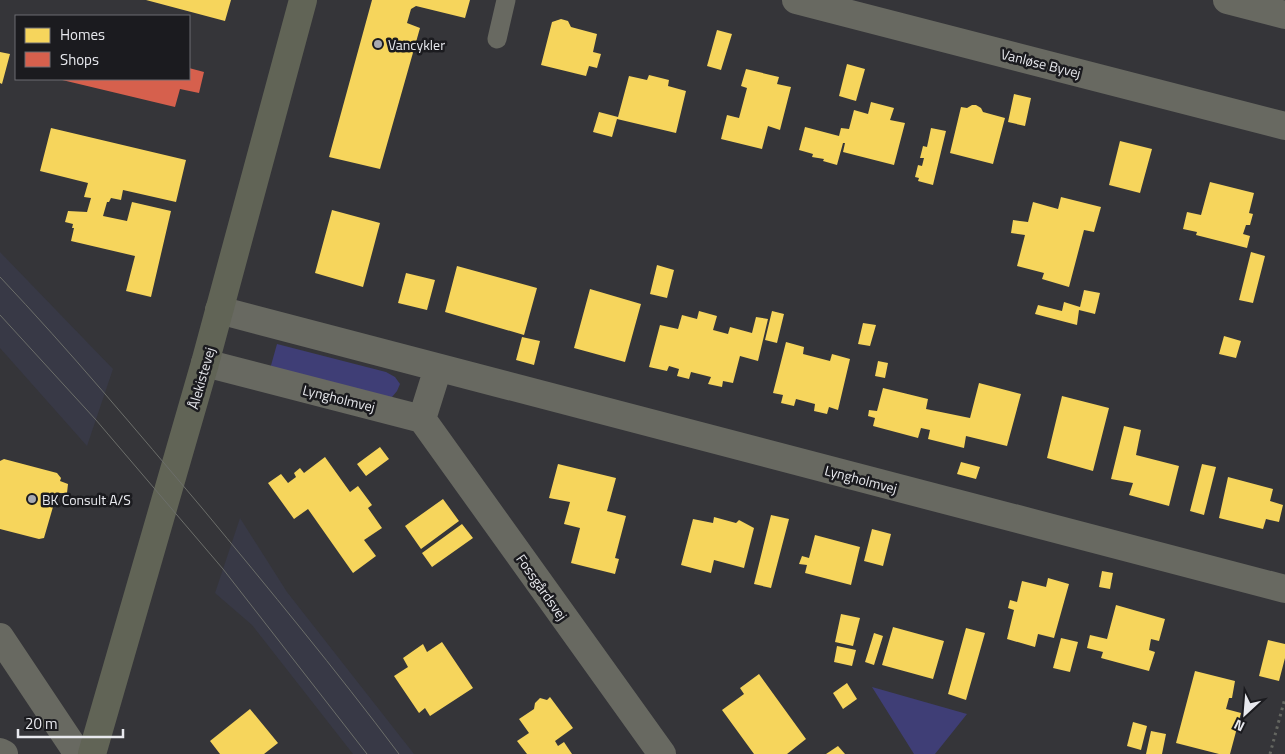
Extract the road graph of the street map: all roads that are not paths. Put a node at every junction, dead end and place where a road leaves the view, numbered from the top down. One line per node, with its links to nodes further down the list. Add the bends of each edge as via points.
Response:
1 (303, 0): 8 (street, Ålekistevej)
2 (506, 0): 6 (lane)
3 (796, 0): 7 (street, Vanløse Byvej)
4 (1227, 0): 5 (street)
5 (1285, 15)
6 (497, 39)
7 (1285, 126)
8 (220, 310): 9 (street, Ålekistevej); 10 (street, Lyngholmvej)
9 (205, 363): 11 (street, Lyngholmvej); 17 (street, Ålekistevej)
10 (438, 368): 11 (street); 12 (street, Lyngholmvej)
11 (422, 419): 18 (street, Fossgårdsvej)
12 (1285, 589)
13 (0, 638): 16 (street)
14 (0, 752): 15 (street)
15 (4, 754)
16 (78, 754)
17 (92, 754)
18 (662, 754)

